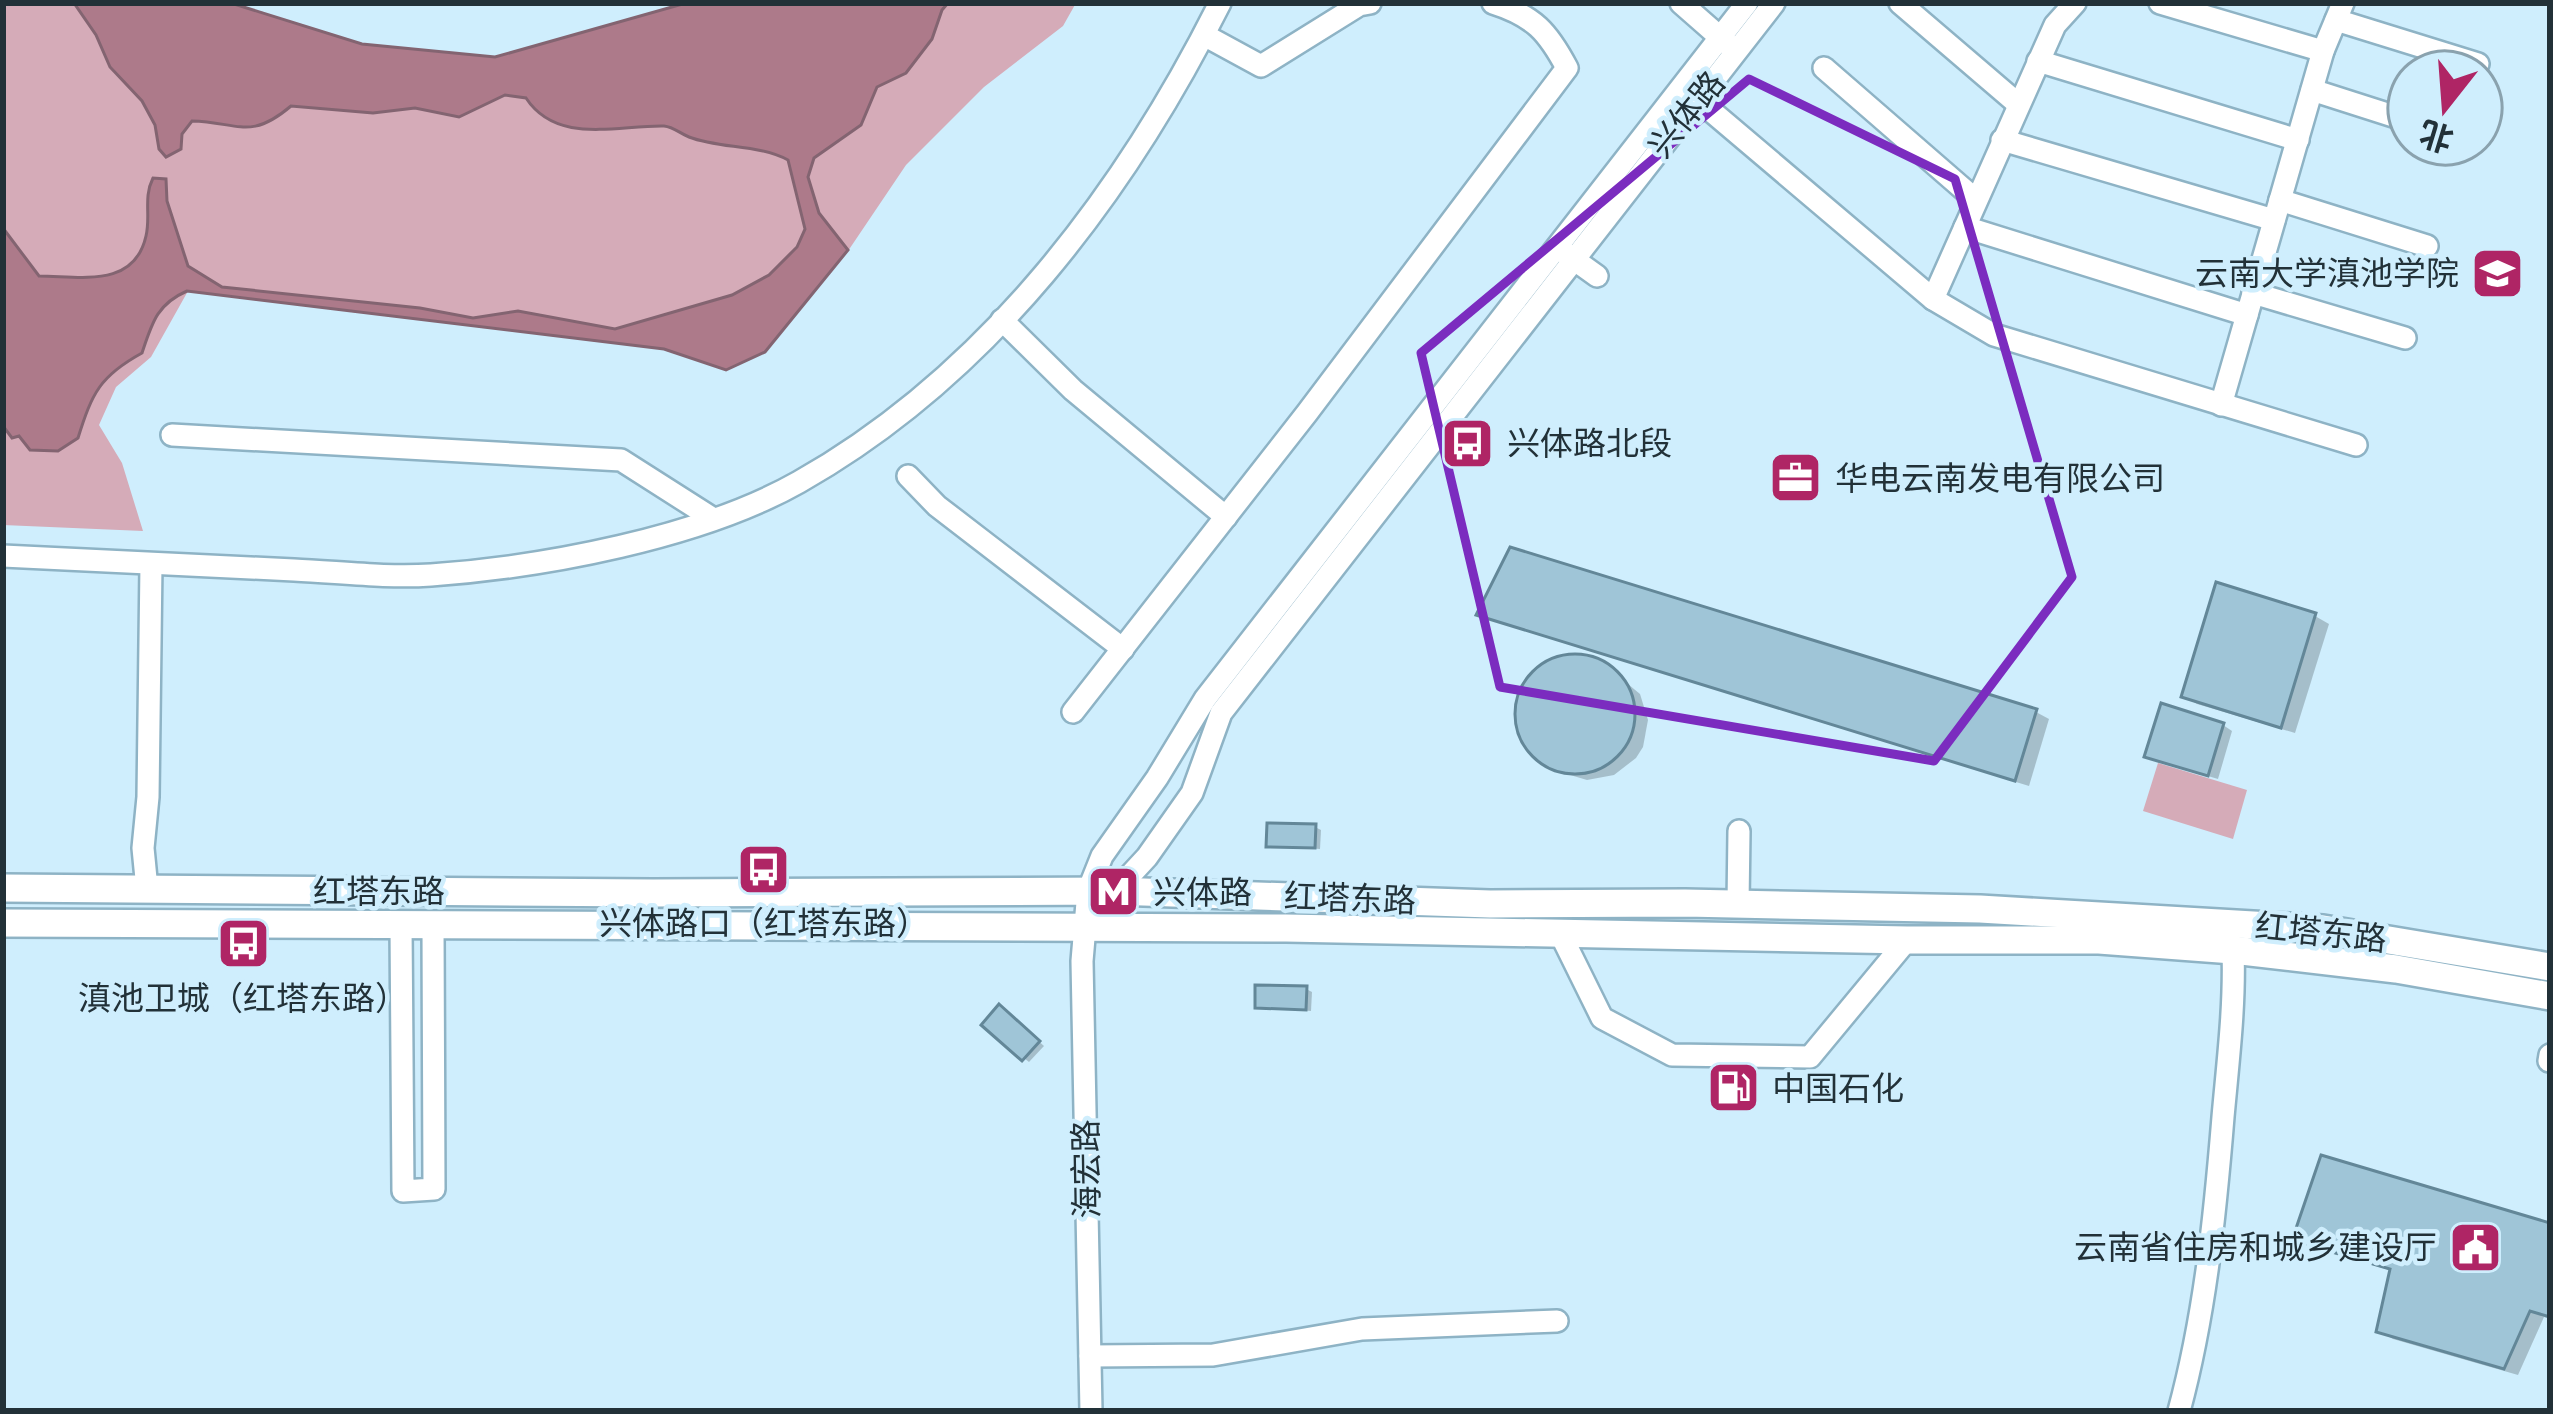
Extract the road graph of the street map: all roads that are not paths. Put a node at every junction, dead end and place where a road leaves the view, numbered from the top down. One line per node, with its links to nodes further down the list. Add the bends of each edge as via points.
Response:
1 (1220, 3): 12 (street)
2 (1370, 3): 12 (street, via 1261,66)
3 (1493, 3): 38 (street, via 1548,33 1567,68)
4 (1681, 3): 13 (street)
5 (1747, 3): 13 (street, 兴体路)
6 (1774, 3): 13 (street, 兴体路)
7 (1900, 3): 20 (street)
8 (2075, 3): 11 (street)
9 (2160, 3): 15 (street)
10 (2340, 12): 14 (street); 15 (street)
11 (2052, 14): 16 (street)
12 (1204, 35): 32 (street, via 1088,223)
13 (1728, 44): 19 (street, 兴体路); 28 (street, 兴体路)
14 (2436, 48)
15 (2324, 51): 18 (street)
16 (2038, 61): 20 (street); 23 (street)
17 (1824, 68): 24 (street)
18 (2312, 90): 21 (street); 23 (street)
19 (1697, 99): 28 (street, 兴体路); 30 (street)
20 (2018, 104): 22 (street)
21 (2385, 113)
22 (2002, 140): 24 (street); 25 (street)
23 (2298, 140): 25 (street)
24 (1976, 200): 26 (street)
25 (2277, 210): 27 (street); 31 (street)
26 (1965, 226): 30 (street); 31 (street)
27 (2427, 246)
28 (1563, 252): 29 (street); 47 (street, 兴体路, via 1221,713 1192,793 1147,857); 47 (street, 兴体路, via 1205,699 1102,856)
29 (1597, 276)
30 (1933, 299): 34 (street, via 1994,335)
31 (2250, 304): 33 (street); 34 (street)
32 (1002, 320): 38 (street); 39 (street, via 888,422 797,483)
33 (2405, 338)
34 (2221, 405): 36 (street)
35 (172, 435): 39 (street, via 621,460)
36 (2356, 445)
37 (908, 476): 42 (street)
38 (1226, 517): 42 (street)
39 (712, 518): 41 (street, via 531,564 426,576)
40 (3, 556): 41 (street)
41 (151, 564): 46 (street)
42 (1123, 650): 43 (street)
43 (1073, 712)
44 (1739, 831): 48 (street)
45 (3, 888): 46 (main road, 红塔东路)
46 (147, 889): 47 (main road, 红塔东路)
47 (1101, 891): 48 (main road, 红塔东路); 52 (street, 兴体路)
48 (1738, 904): 56 (main road, 红塔东路, via 2324,929)
49 (3, 923): 50 (main road, 红塔东路)
50 (401, 925): 51 (main road, 红塔东路); 51 (street, via 403,1191 434,1190)
51 (433, 925): 52 (main road, 红塔东路)
52 (1087, 927): 53 (main road, 红塔东路); 59 (street, 海宏路)
53 (1560, 933): 54 (main road, 红塔东路); 54 (street, via 1602,1018 1672,1055 1810,1057)
54 (1907, 940): 55 (main road, 红塔东路)
55 (2234, 950): 57 (main road, 红塔东路); 61 (street, via 2216,1198)
56 (2550, 967)
57 (2550, 995)
58 (1557, 1321): 59 (street, via 1362,1329 1213,1355)
59 (1090, 1356): 60 (street, 海宏路)
60 (1091, 1411)
61 (2179, 1411)

